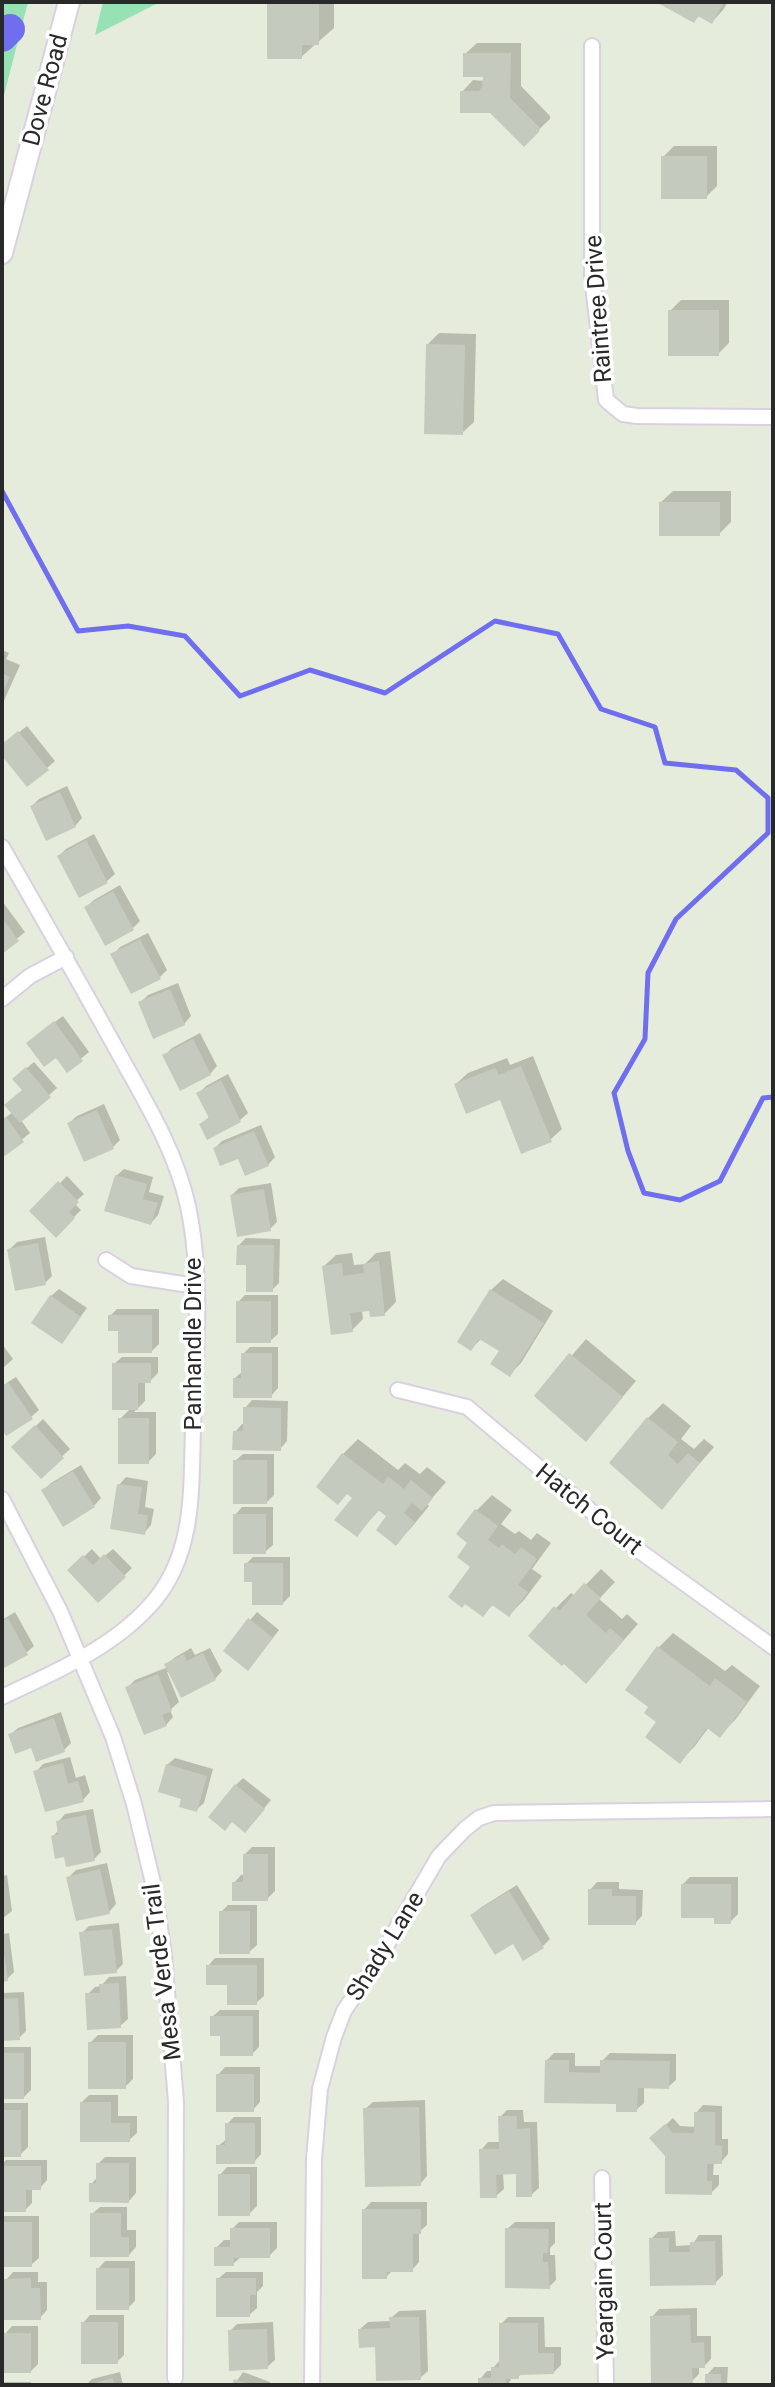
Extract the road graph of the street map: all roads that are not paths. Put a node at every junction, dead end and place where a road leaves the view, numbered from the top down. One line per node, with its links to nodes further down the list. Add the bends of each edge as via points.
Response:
1 (66, 8): 3 (main road, Dove Road)
2 (592, 46): 4 (street, Raintree Drive, via 592,276 606,400 623,414 637,416)
3 (2, 253)
4 (773, 417)
5 (2, 847): 6 (street, Panhandle Drive)
6 (66, 957): 7 (street); 9 (street, Panhandle Drive, via 178,1170 193,1239)
7 (2, 999)
8 (106, 1260): 9 (street, via 131,1276)
9 (196, 1286): 13 (street, Panhandle Drive, via 191,1489 181,1558 153,1602)
10 (398, 1390): 12 (street, Hatch Court, via 467,1407 634,1547)
11 (2, 1499): 13 (street, Mesa Verde Trail)
12 (773, 1647)
13 (80, 1660): 14 (street, Panhandle Drive); 17 (street, Mesa Verde Trail, via 134,1804 164,1955 176,2102)
14 (2, 1697)
15 (773, 1809): 18 (street, Shady Lane, via 494,1813 479,1818 439,1856 344,2011 320,2089 314,2159)
16 (602, 2178): 19 (street, Yeargain Court)
17 (175, 2378)
18 (312, 2385)
19 (606, 2385)

